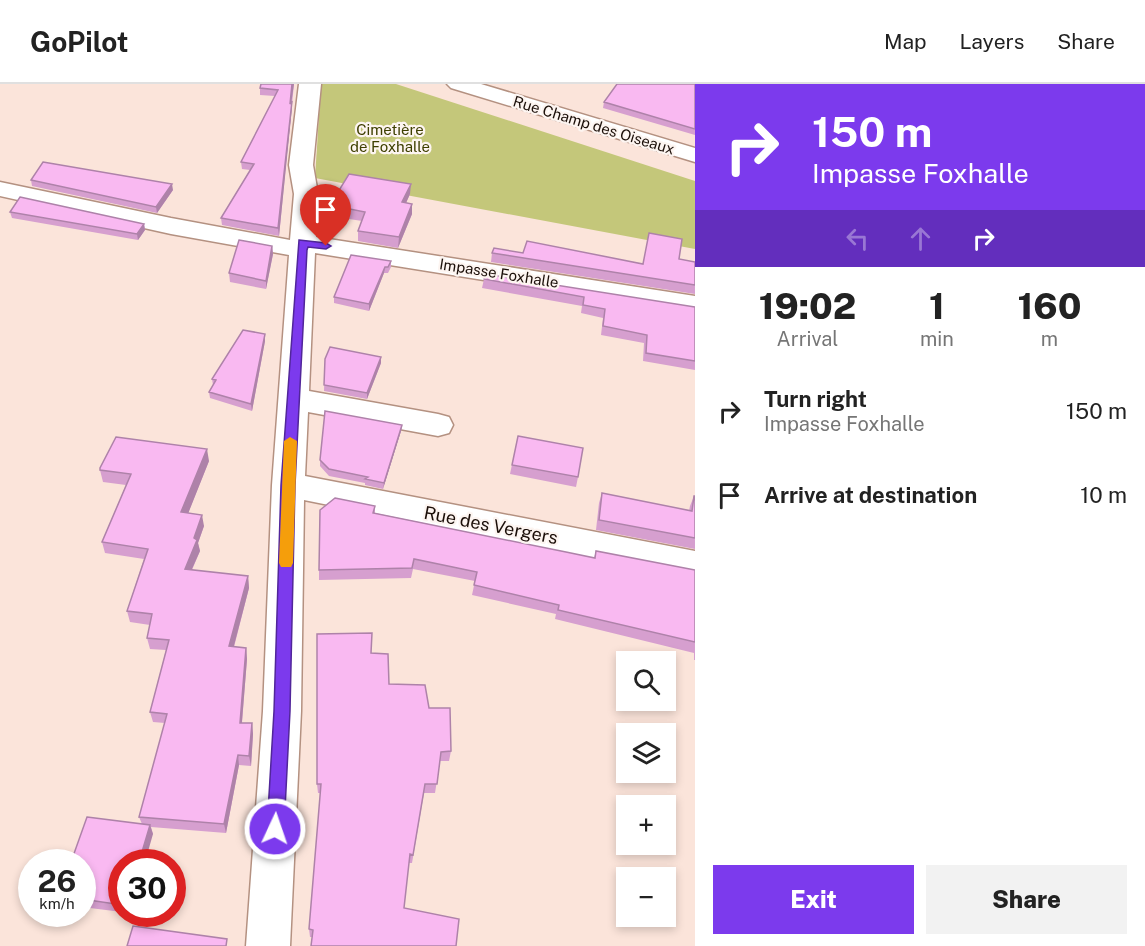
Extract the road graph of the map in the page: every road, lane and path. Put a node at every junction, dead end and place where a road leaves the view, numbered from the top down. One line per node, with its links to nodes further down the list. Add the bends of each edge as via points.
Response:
1 (310, 84): 5 (street, via 302,165 306,194)
2 (458, 84): 3 (street, Rue Champ des Oiseaux)
3 (695, 155)
4 (0, 189): 5 (street, Impasse Foxhalle, via 171,226)
5 (302, 246): 6 (street, Impasse Foxhalle); 7 (street)
6 (695, 305)
7 (293, 399): 8 (street); 9 (street)
8 (438, 425)
9 (288, 485): 10 (street, Rue des Vergers); 11 (street, via 282,711)
10 (695, 565)
11 (268, 946)

